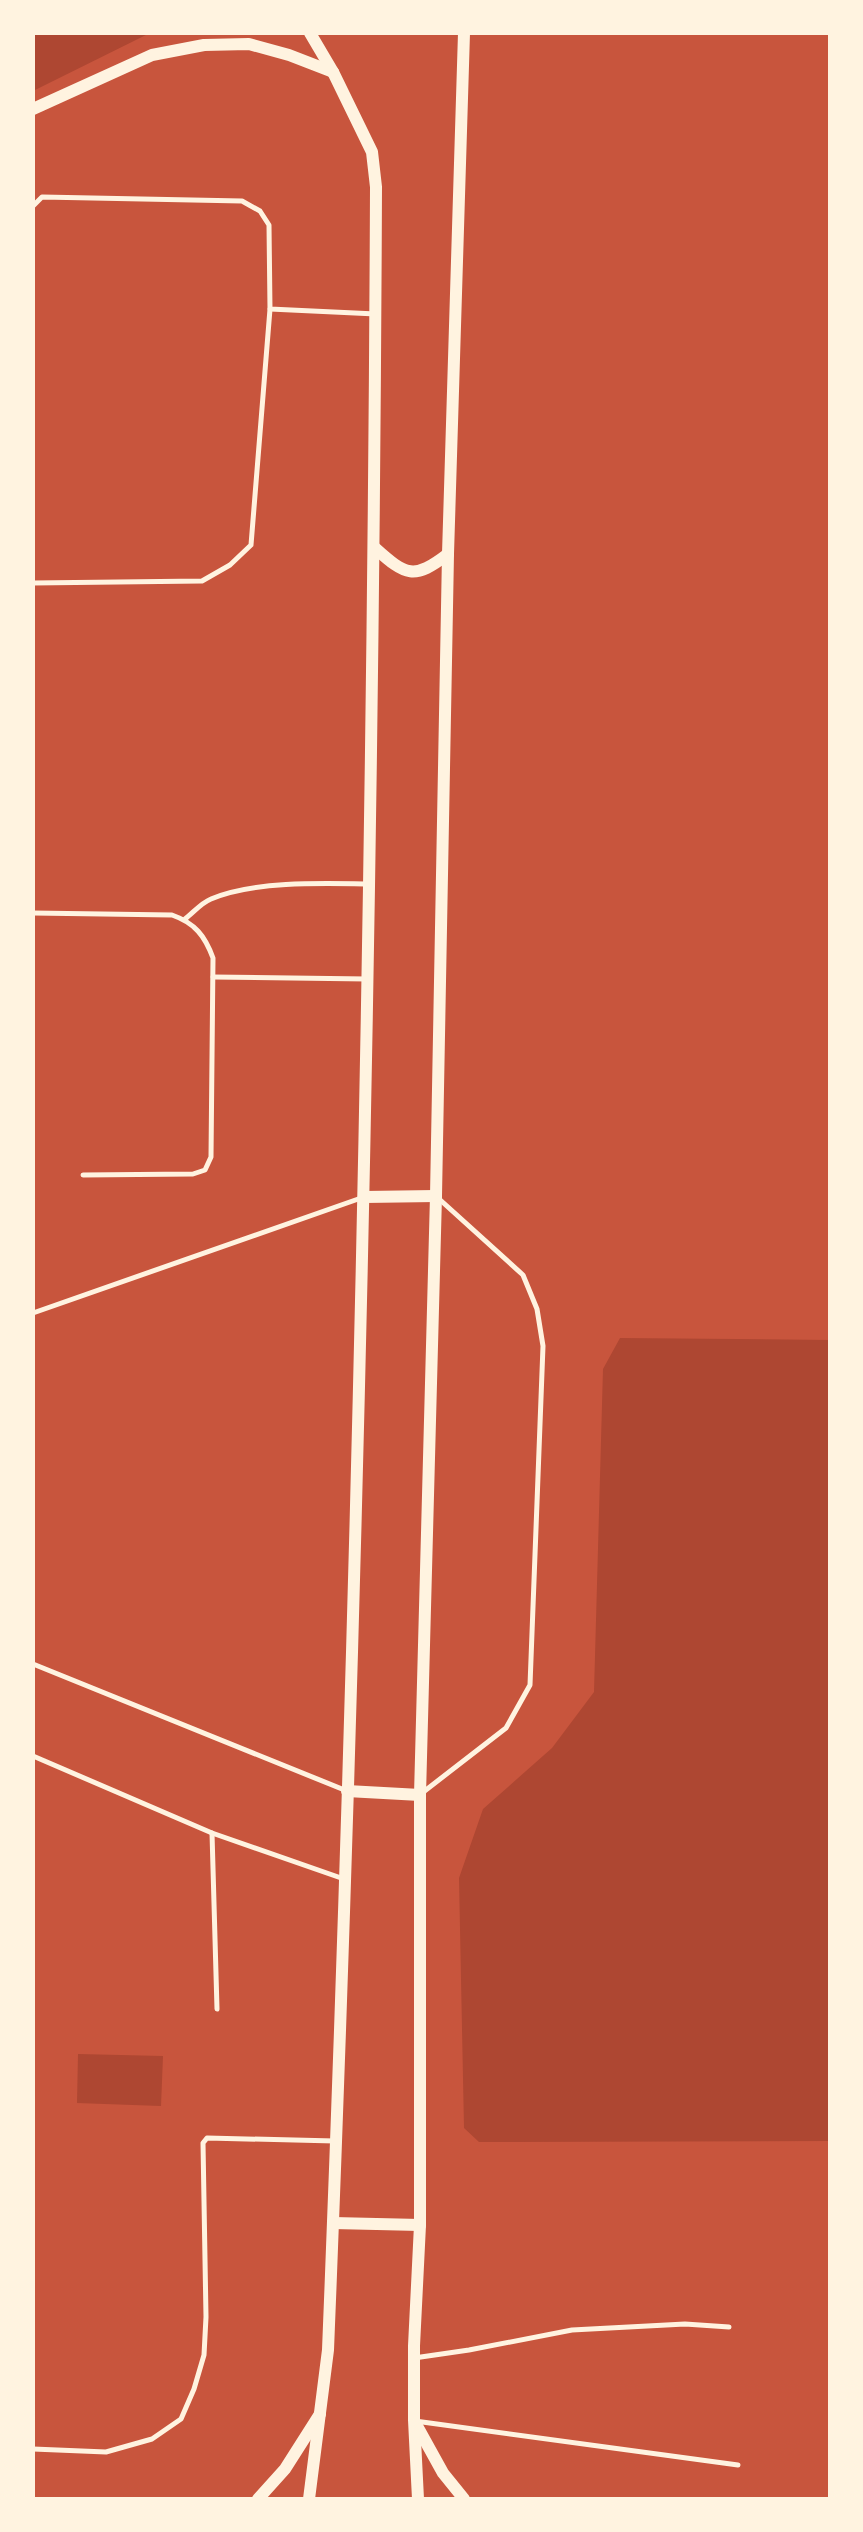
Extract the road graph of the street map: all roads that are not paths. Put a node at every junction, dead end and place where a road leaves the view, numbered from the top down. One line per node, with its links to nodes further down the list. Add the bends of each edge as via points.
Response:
1 (310, 33): 3 (street)
2 (464, 33): 9 (street)
3 (332, 72): 4 (street, via 249,44 204,45 152,55); 7 (street, via 372,152)
4 (33, 109)
5 (33, 206): 6 (lane, via 41,197 242,201 260,211 269,225)
6 (270, 309): 7 (lane); 10 (lane, via 251,545 230,565 202,581)
7 (376, 314): 8 (street)
8 (374, 548): 9 (street, via 409,572 429,569); 11 (street)
9 (448, 554): 17 (street)
10 (33, 583)
11 (368, 884): 13 (lane, via 315,883 244,890 209,900); 15 (street)
12 (33, 913): 13 (lane)
13 (185, 919): 14 (lane, via 207,940)
14 (213, 977): 15 (lane); 16 (lane, via 211,1157 205,1170 193,1174)
15 (367, 979): 18 (street)
16 (83, 1175)
17 (436, 1196): 18 (street); 23 (street); 23 (lane, via 523,1275 537,1309 543,1346 530,1685 506,1728)
18 (364, 1197): 19 (lane); 22 (street)
19 (33, 1313)
20 (33, 1664): 22 (lane)
21 (33, 1756): 24 (lane)
22 (346, 1791): 23 (street); 25 (street)
23 (420, 1795): 29 (street)
24 (212, 1833): 25 (lane); 26 (lane)
25 (344, 1879): 27 (street)
26 (217, 2009)
27 (335, 2141): 28 (street); 34 (lane, via 207,2138 203,2143 204,2355 181,2419 152,2439 106,2452)
28 (333, 2223): 29 (street); 32 (street)
29 (420, 2225): 31 (street)
30 (729, 2327): 31 (lane, via 685,2324 572,2330)
31 (414, 2358): 33 (street)
32 (322, 2411): 36 (street, via 285,2469); 37 (street)
33 (414, 2420): 35 (lane); 38 (street); 39 (street, via 443,2473)
34 (33, 2449)
35 (738, 2465)
36 (258, 2499)
37 (309, 2499)
38 (418, 2499)
39 (464, 2499)

